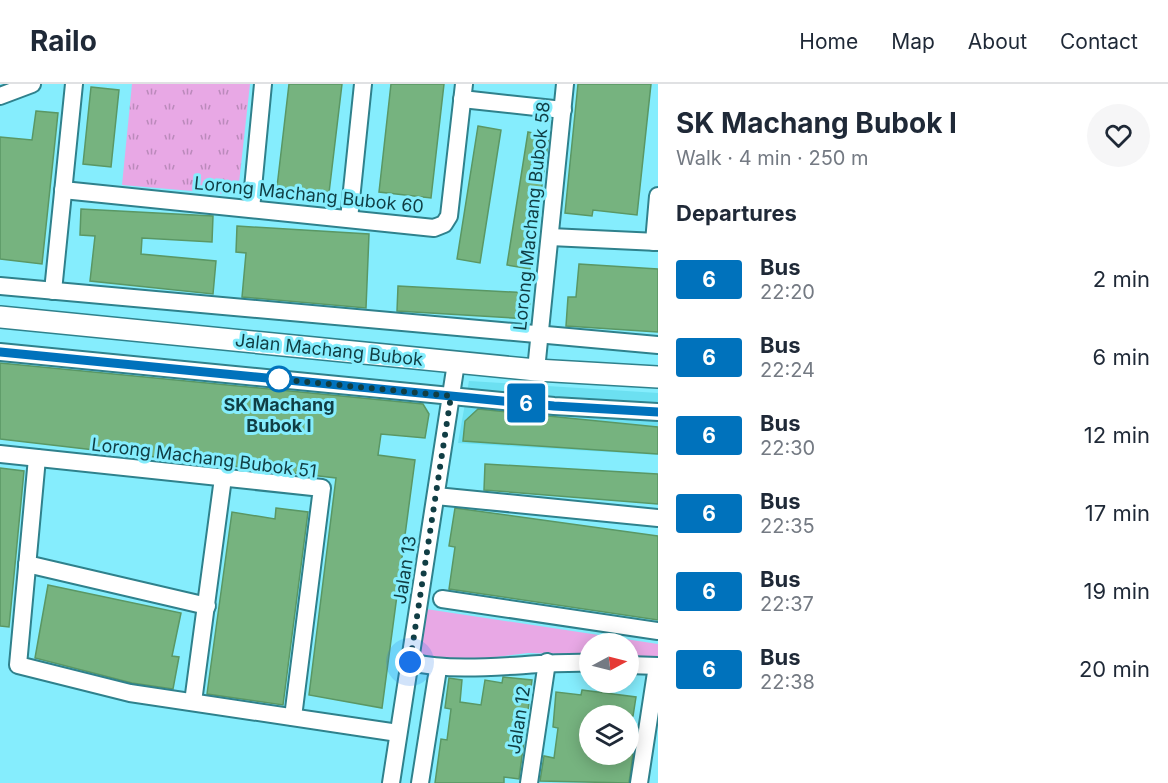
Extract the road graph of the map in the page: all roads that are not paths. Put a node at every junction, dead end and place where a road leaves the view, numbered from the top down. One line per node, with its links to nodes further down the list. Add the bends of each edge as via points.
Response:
1 (32, 84): 7 (street)
2 (74, 84): 9 (street)
3 (263, 84): 11 (street)
4 (363, 84): 12 (street)
5 (565, 84): 8 (street, Lorong Machang Bubok 58)
6 (463, 91): 8 (street); 12 (street, Lorong Machang Bubok 60, via 449,216 444,224 434,228)
7 (0, 96)
8 (563, 110): 13 (street, Lorong Machang Bubok 58)
9 (63, 190): 11 (street, Lorong Machang Bubok 60); 16 (street)
10 (658, 196): 14 (street)
11 (251, 209): 12 (street, Lorong Machang Bubok 60)
12 (349, 219)
13 (550, 237): 14 (street); 20 (street, Lorong Machang Bubok 58)
14 (656, 242)
15 (0, 286): 16 (street, Jalan Machang Bubok)
16 (53, 291): 20 (street, Jalan Machang Bubok)
17 (0, 317): 21 (main road, Jalan Machang Bubok)
18 (658, 345): 20 (street)
19 (0, 352): 23 (street)
20 (538, 353): 21 (main road, Jalan Machang Bubok); 22 (main road, Jalan Machang Bubok)
21 (456, 363): 23 (street, Jalan 13)
22 (658, 377)
23 (451, 396): 24 (street); 28 (street, Jalan 13)
24 (658, 412)
25 (0, 454): 26 (street, Lorong Machang Bubok 51)
26 (37, 458): 27 (street, Lorong Machang Bubok 51); 30 (street)
27 (223, 478): 32 (street); 41 (street, Lorong Machang Bubok 51, via 322,488)
28 (436, 496): 29 (street); 34 (street, Jalan 13)
29 (658, 518)
30 (27, 564): 32 (street); 40 (street, via 18,665 130,693)
31 (442, 599): 33 (street)
32 (207, 606): 40 (street)
33 (658, 631)
34 (410, 662): 39 (street); 42 (street, Jalan 13)
35 (547, 662): 36 (street); 39 (street); 45 (street, Jalan 12)
36 (579, 663)
37 (639, 665): 38 (street)
38 (658, 666): 46 (street)
39 (438, 669): 44 (street)
40 (193, 702): 41 (street)
41 (293, 717): 42 (street)
42 (398, 732): 43 (street, Jalan 13)
43 (391, 783)
44 (420, 783)
45 (529, 783)
46 (639, 783)

